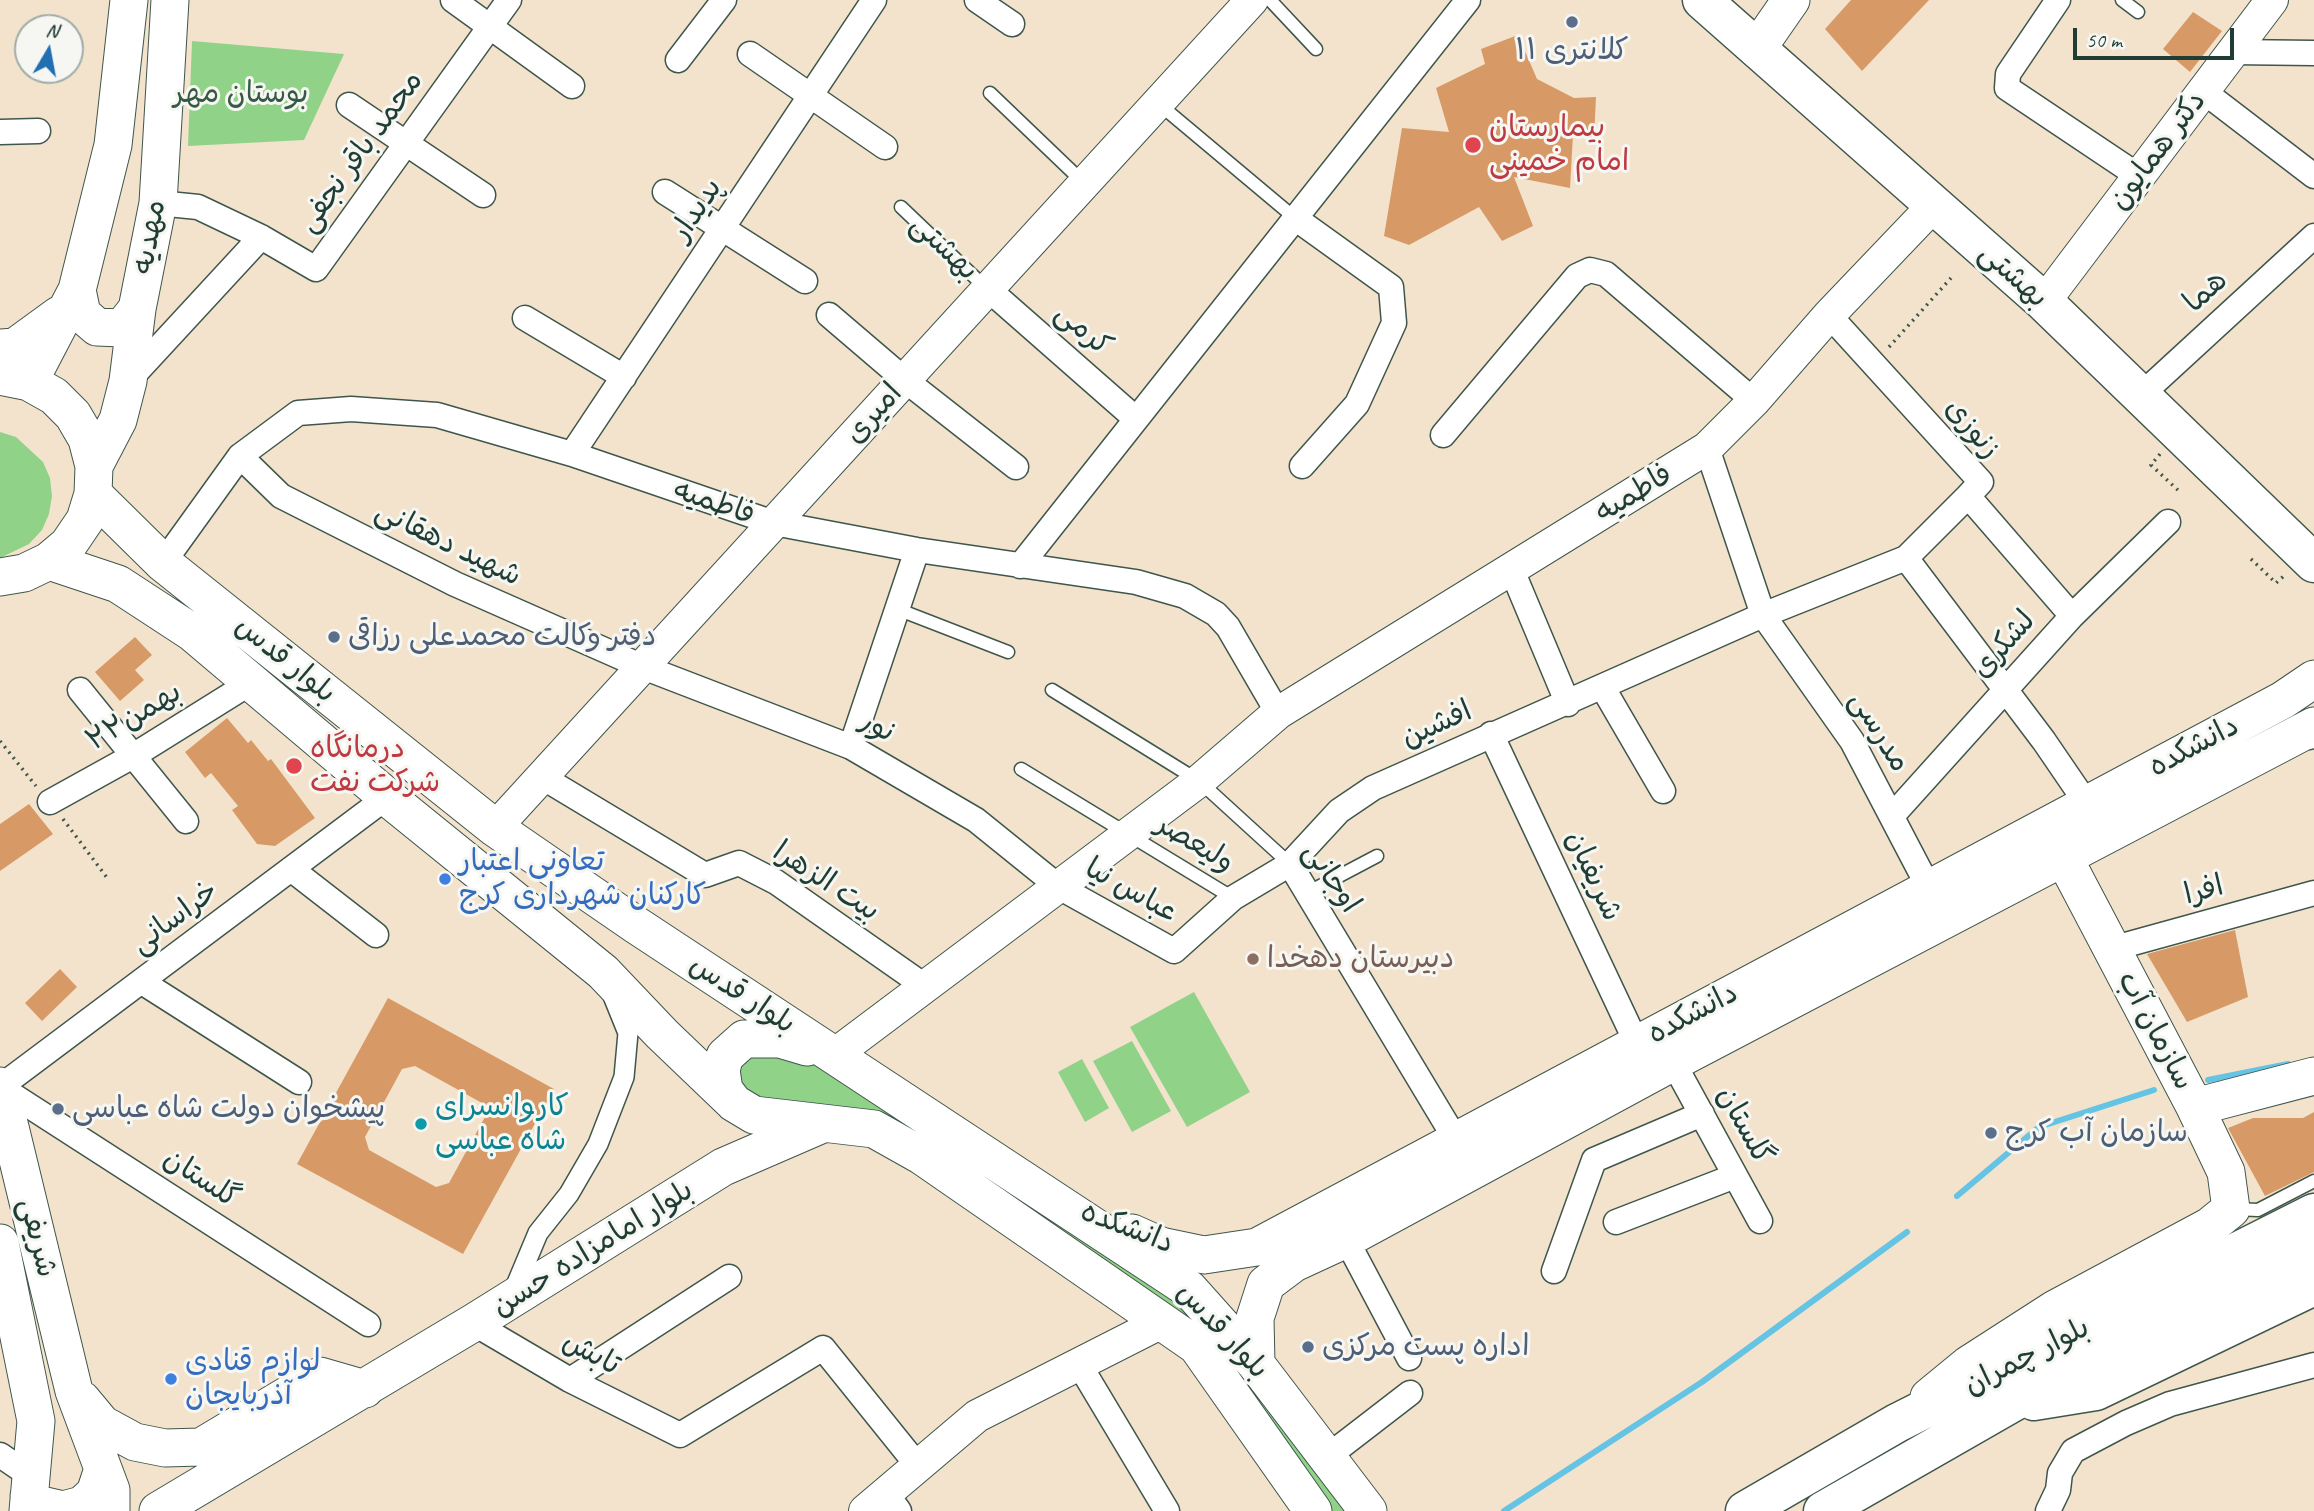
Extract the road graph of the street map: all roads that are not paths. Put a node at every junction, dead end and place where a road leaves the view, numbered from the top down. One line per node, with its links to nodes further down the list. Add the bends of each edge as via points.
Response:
1 (129, 0): 49 (main road, مهدیه, via 113,145)
2 (170, 0): 40 (main road, مهدیه)
3 (453, 0): 18 (street)
4 (509, 0): 18 (street, محمد باقر نجفی)
5 (724, 0): 24 (street)
6 (874, 0): 28 (street, پدیدار)
7 (977, 0): 17 (street)
8 (1252, 0): 29 (street, امیری)
9 (1270, 0): 19 (lane)
10 (1468, 0): 43 (street)
11 (1702, 0): 20 (main road, بهشتی)
12 (1791, 0): 20 (main road)
13 (2058, 0): 35 (street, via 2008,74 2007,88)
14 (2122, 0): 16 (lane)
15 (2272, 0): 21 (street, دکتر همایون)
16 (2138, 12)
17 (1012, 24)
18 (490, 27): 25 (street); 33 (street, محمد باقر نجفی)
19 (1316, 49)
20 (1757, 49): 41 (main road, بهشتی)
21 (2232, 52): 22 (street); 26 (street, دکتر همایون)
22 (2314, 53)
23 (750, 54): 28 (street)
24 (678, 60)
25 (572, 86)
26 (2203, 92): 36 (street); 50 (street, دکتر همایون)
27 (990, 93): 37 (lane)
28 (811, 95): 34 (street); 44 (street, پدیدار)
29 (1158, 103): 37 (street, امیری); 43 (lane)
30 (349, 105): 33 (street)
31 (38, 131): 32 (street)
32 (0, 132)
33 (406, 144): 39 (street); 46 (street, محمد باقر نجفی, via 316,269)
34 (885, 147)
35 (2128, 169)
36 (2314, 176)
37 (1085, 183): 48 (street, امیری)
38 (665, 192): 44 (street)
39 (483, 195)
40 (158, 202): 46 (street, محمد باقر نجفی, via 198,207); 51 (main road, مهدیه)
41 (1934, 205): 50 (main road, بهشتی); 53 (street, فاطمیه)
42 (901, 207): 48 (lane, بهشتی)
43 (1295, 218): 62 (street); 68 (street, via 1391,287 1394,323 1357,404)
44 (722, 229): 47 (street); 56 (street, پدیدار)
45 (2314, 236): 60 (street, هما)
46 (261, 237): 59 (street)
47 (805, 281)
48 (988, 289): 58 (street, امیری); 62 (street, کرمی)
49 (72, 299): 51 (main road, via 97,327 122,328); 55 (main road, via 26,340); 57 (main road, مهدیه)
50 (2044, 302): 60 (main road, بهشتی)
51 (138, 309): 59 (main road, مهدیه)
52 (829, 315): 58 (street)
53 (1829, 315): 61 (street, فاطمیه); 71 (street, زنوزی, via 1981,482)
54 (525, 318): 56 (street)
55 (0, 348)
56 (624, 377): 66 (street, پدیدار)
57 (15, 379): 70 (main road, via 54,396 74,415 87,439)
58 (905, 380): 69 (street); 74 (street, امیری)
59 (128, 381): 63 (main road, مهدیه)
60 (2141, 395): 72 (main road, بهشتی)
61 (1754, 401): 64 (street, via 1606,274 1590,270 1577,276); 65 (street, فاطمیه)
62 (1136, 419): 81 (street)
63 (118, 420): 70 (main road, مهدیه); 79 (main road, via 115,473 121,502)
64 (1443, 435)
65 (1707, 448): 82 (street, فاطمیه); 85 (street, مدرسی)
66 (572, 454): 67 (street, فاطمیه, via 437,415 351,409 298,413); 74 (street, فاطمیه)
67 (240, 456): 79 (street, فاطمیه); 88 (street, شهید دهقانی, via 281,496 455,584)
68 (1302, 466)
69 (1016, 467)
70 (94, 480): 78 (main road, مهدیه, via 85,520 68,545); 79 (main road, بلوار قدس)
71 (1968, 496): 77 (street); 86 (street, زنوزی)
72 (2268, 521): 75 (main road); 80 (main road, بهشتی)
73 (2168, 522): 86 (street, لشکری)
74 (774, 523): 76 (street, فاطمیه); 88 (street, امیری)
75 (2314, 537)
76 (917, 550): 81 (street, فاطمیه); 84 (street)
77 (1906, 558): 85 (street); 92 (street)
78 (49, 561): 83 (main road, via 24,573); 90 (main road, بلوار قدس, via 118,584 193,633)
79 (163, 563): 111 (main road, بلوار قدس)
80 (2314, 564)
81 (1020, 566): 97 (street, فاطمیه, via 1136,582 1185,596 1228,627)
82 (1511, 568): 96 (street); 97 (street, فاطمیه)
83 (0, 577)
84 (897, 609): 87 (lane); 100 (street)
85 (1763, 615): 91 (street, افشین); 109 (street, مدرسی, via 1852,741)
86 (2072, 615): 92 (street, لشکری)
87 (1008, 652)
88 (643, 667): 100 (street, نور); 103 (street, امیری)
89 (2314, 678): 95 (main road, دانشکده)
90 (250, 683): 101 (street, ۲۲بهمن); 106 (main road, بلوار قدس)
91 (1603, 688): 96 (street, افشین); 105 (street)
92 (2006, 689): 108 (street); 109 (street, لشکری)
93 (80, 690): 101 (street)
94 (1052, 690): 104 (lane, اوجانی)
95 (2283, 700): 98 (main road, via 2307,701 2313,708); 108 (main road, دانشکده)
96 (1568, 704): 99 (street, افشین)
97 (1278, 713): 104 (street, فاطمیه)
98 (2312, 729): 114 (main road, دانشکده)
99 (1491, 734): 115 (street, افشین, via 1373,788 1339,811); 128 (street, شریفیان)
100 (851, 747): 117 (street, نور, via 976,820)
101 (133, 756): 107 (street, ۲۲بهمن); 110 (street)
102 (1021, 769): 112 (lane, ولیعصر)
103 (542, 777): 111 (street, امیری); 127 (street, بیت الزهرا, via 705,875 739,863 776,883)
104 (1199, 781): 112 (street, فاطمیه); 115 (lane, اوجانی)
105 (1663, 791)
106 (387, 797): 116 (street, خراسانی); 125 (main road, بلوار قدس)
107 (50, 802)
108 (2087, 804): 118 (main road, دانشکده)
109 (1892, 816): 118 (street, مدرسی)
110 (186, 821)
111 (495, 828): 129 (main road, بلوار قدس)
112 (1129, 834): 117 (street, فاطمیه); 121 (lane, ولیعصر)
113 (1377, 856): 119 (lane)
114 (2064, 858): 123 (main road, سازمان آب); 130 (main road, دانشکده)
115 (1290, 864): 119 (street, اوجانی); 121 (street, افشین)
116 (291, 869): 122 (street); 126 (street, خراسانی)
117 (1059, 887): 124 (street, عباس نیا); 127 (street, فاطمیه)
118 (1928, 888): 128 (main road, دانشکده)
119 (1307, 893): 138 (street, اوجانی)
120 (2314, 893): 123 (street, افرا)
121 (1233, 898): 124 (street, افشین)
122 (376, 935)
123 (2111, 949): 135 (main road, سازمان آب)
124 (1174, 951)
125 (603, 972): 134 (main road, بلوار قدس); 152 (street, via 628,1033 624,1077 598,1144 569,1194 538,1233)
126 (142, 982): 132 (street); 133 (street, خراسانی)
127 (926, 987): 129 (street, فاطمیه)
128 (1637, 1044): 138 (main road, دانشکده)
129 (834, 1055): 134 (main road, via 780,1039 744,1039 725,1056 721,1070 724,1090); 141 (main road, بلوار قدس)
130 (1673, 1062): 136 (street, گلستان); 146 (main road, دانشکده)
131 (2314, 1076): 135 (main road)
132 (299, 1082)
133 (0, 1086): 155 (street, گلستان); 162 (main road, شریفی)
134 (734, 1103): 137 (main road, بلوار قدس, via 763,1117)
135 (2195, 1107): 142 (main road, سازمان آب, via 2226,1172)
136 (1702, 1114): 139 (street, گلستان); 149 (street, via 1594,1160)
137 (828, 1122): 152 (main road, بلوار امامزاده حسن, via 723,1167); 153 (main road, بلوار قدس, via 874,1129 922,1156)
138 (1456, 1140): 141 (main road, دانشکده, via 1256,1247 1204,1255 1161,1246)
139 (1735, 1176): 144 (street, گلستان); 145 (street)
140 (2314, 1181): 142 (lane, via 2258,1210)
141 (1057, 1200): 158 (main road, بلوار قدس, via 1189,1289)
142 (2231, 1209): 165 (main road, via 2210,1226 2044,1316 1968,1365)
143 (2314, 1213): 165 (main road, بلوار چمران)
144 (1760, 1221)
145 (1616, 1222)
146 (1346, 1239): 156 (street); 158 (main road, دانشکده, via 1294,1263 1266,1284 1255,1318)
147 (0, 1243): 170 (main road, شریفی, via 36,1421)
148 (2314, 1250): 164 (main road, بلوار چمران)
149 (1554, 1271)
150 (729, 1278): 160 (street)
151 (2314, 1286): 164 (main road, via 2096,1391)
152 (511, 1299): 154 (main road, بلوار امامزاده حسن)
153 (1162, 1322): 157 (street); 175 (main road, بلوار قدس, via 1197,1346)
154 (473, 1323): 160 (street, تابش); 161 (main road, بلوار امامزاده حسن)
155 (368, 1324)
156 (1409, 1358)
157 (1079, 1364): 168 (street, via 977,1416); 174 (street)
158 (1256, 1364): 167 (main road, بلوار قدس)
159 (2314, 1365): 179 (street, via 2170,1404 2073,1451 2060,1473)
160 (570, 1380): 168 (street, تابش, via 680,1435 823,1348)
161 (365, 1389): 162 (main road, via 320,1376 201,1447 165,1448 135,1442 102,1424); 173 (main road, بلوار امامزاده حسن)
162 (74, 1391): 169 (main road, شریفی)
163 (1410, 1393): 167 (street)
164 (2004, 1406): 178 (main road, بلوار چمران)
165 (1897, 1423): 177 (main road, بلوار چمران)
166 (0, 1455): 170 (street)
167 (1327, 1457): 176 (main road, بلوار قدس)
168 (918, 1466): 171 (street)
169 (103, 1469): 170 (main road, via 95,1493 82,1505 63,1510 37,1504); 172 (main road, شریفی, via 111,1490)
170 (29, 1494)
171 (883, 1505)
172 (111, 1511)
173 (158, 1511)
174 (1167, 1511)
175 (1313, 1511)
176 (1368, 1511)
177 (1745, 1511)
178 (1823, 1511)
179 (2048, 1511)

